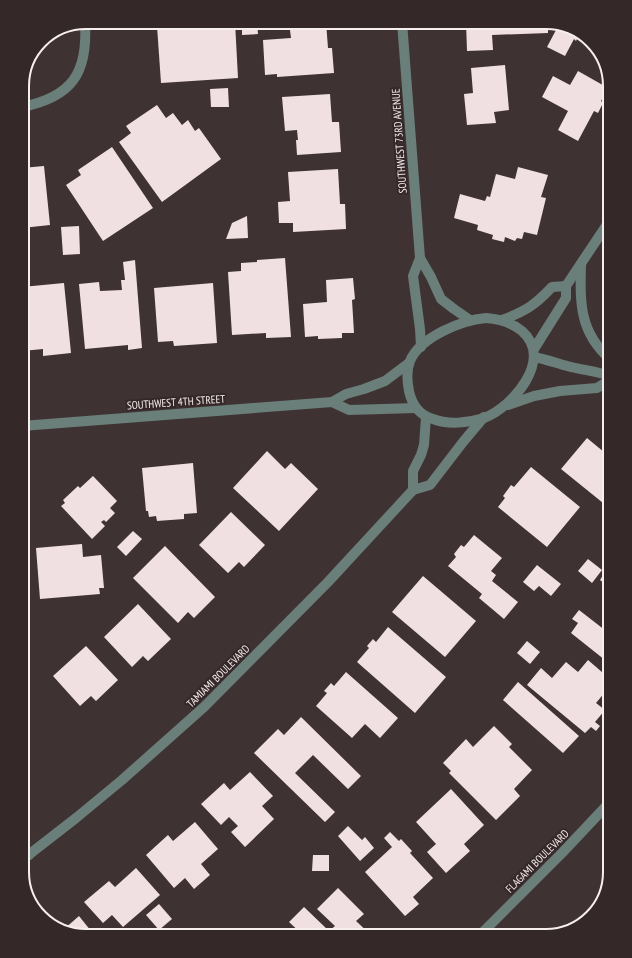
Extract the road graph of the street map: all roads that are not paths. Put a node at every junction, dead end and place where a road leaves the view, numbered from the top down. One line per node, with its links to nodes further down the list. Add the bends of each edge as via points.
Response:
1 (85, 29): 3 (street, via 84,55 78,75 61,92)
2 (403, 29): 5 (street, SOUTHWEST 73RD AVENUE)
3 (29, 106)
4 (603, 230): 6 (street)
5 (420, 258): 8 (street, SOUTHWEST 73RD AVENUE, via 441,299); 10 (street, SOUTHWEST 73RD AVENUE, via 413,276)
6 (581, 263): 7 (street); 12 (street, via 580,296 584,320)
7 (566, 286): 9 (street, via 552,287 537,302 519,314); 11 (street, via 566,298)
8 (470, 320): 9 (street); 10 (street, via 445,331)
9 (502, 320): 11 (street, via 525,334)
10 (421, 347): 13 (street)
11 (534, 353): 14 (street, via 569,367); 17 (street, via 529,375 522,388)
12 (603, 353)
13 (409, 363): 16 (street, SOUTHWEST 4TH STREET, via 385,381 346,394); 18 (street, via 410,397)
14 (603, 373)
15 (603, 384): 17 (street, via 597,388 534,396)
16 (332, 402): 18 (street, SOUTHWEST 4TH STREET, via 348,410); 21 (street, SOUTHWEST 4TH STREET)
17 (505, 406): 20 (street)
18 (416, 408): 19 (street)
19 (426, 417): 20 (street, via 453,422); 22 (street, via 424,445 413,471)
20 (484, 417): 22 (street, TAMIAMI BOULEVARD, via 430,485)
21 (29, 425)
22 (413, 490): 24 (street, TAMIAMI BOULEVARD, via 328,582 204,707 122,780)
23 (603, 809): 25 (street, FLAGAMI BOULEVARD)
24 (29, 854)
25 (486, 929)

